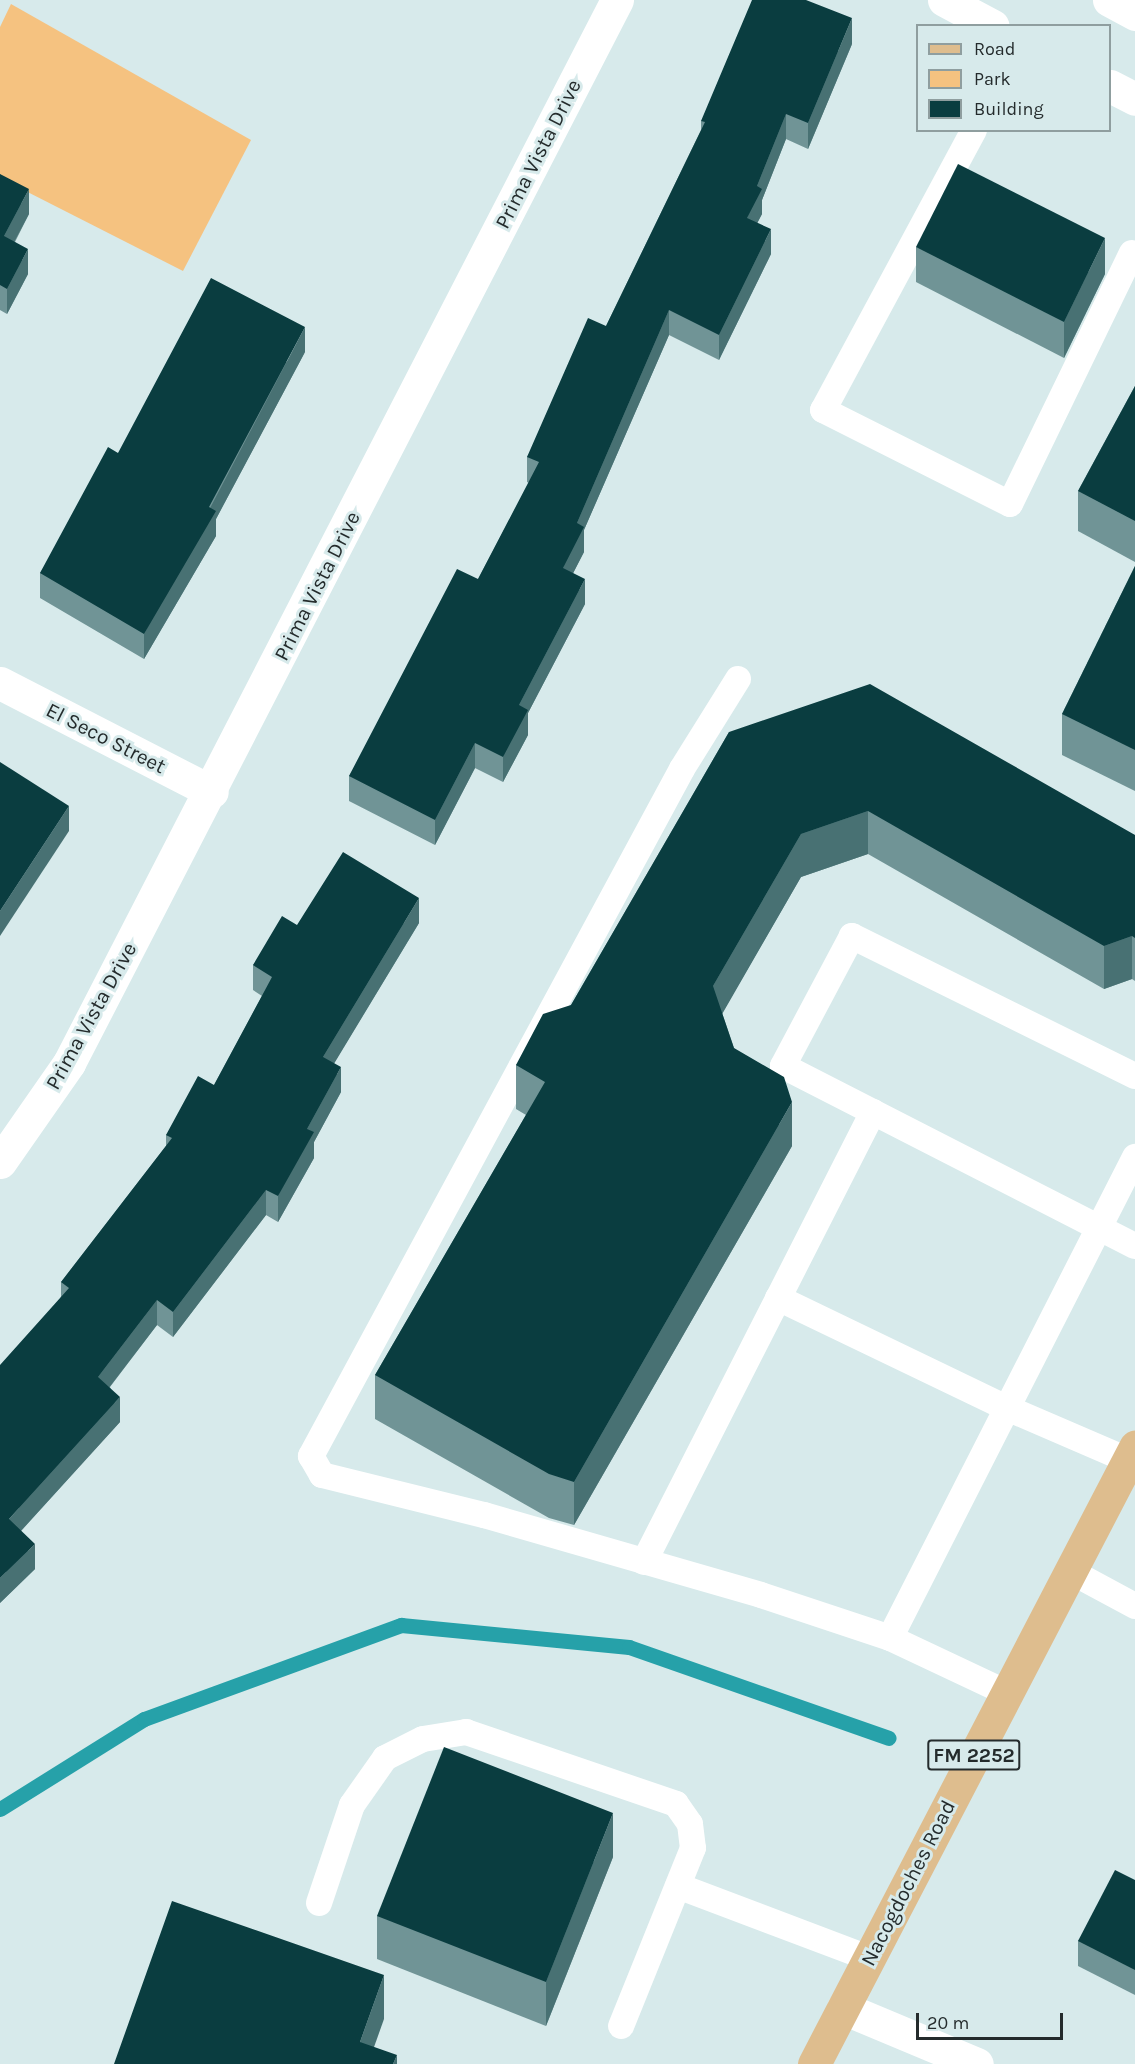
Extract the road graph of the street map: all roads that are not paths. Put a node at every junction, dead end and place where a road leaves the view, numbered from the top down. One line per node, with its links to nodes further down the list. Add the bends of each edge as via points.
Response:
1 (617, 0): 12 (street, Prima Vista Drive)
2 (944, 0): 5 (street)
3 (1109, 0): 4 (street)
4 (1135, 14)
5 (989, 24)
6 (1111, 87): 7 (street)
7 (1135, 99)
8 (973, 132): 9 (lane, via 823,410 1010,504)
9 (1134, 252)
10 (738, 680): 22 (lane, via 682,769 310,1456 322,1475 484,1515)
11 (0, 683): 12 (street, El Seco Street)
12 (212, 792): 16 (street, Prima Vista Drive, via 69,1063)
13 (1135, 1076): 14 (lane, via 852,936 783,1066)
14 (873, 1112): 17 (lane); 19 (lane)
15 (1135, 1157): 17 (lane)
16 (0, 1162)
17 (1099, 1228): 18 (lane); 20 (lane)
18 (1135, 1246)
19 (778, 1298): 20 (lane); 22 (lane)
20 (1007, 1408): 21 (lane); 25 (lane)
21 (1132, 1453): 23 (main road, Nacogdoches Road / FM 2252)
22 (644, 1562): 25 (lane)
23 (1070, 1571): 24 (lane); 26 (main road, Nacogdoches Road / FM 2252)
24 (1135, 1606)
25 (890, 1638): 26 (lane)
26 (1007, 1693): 29 (main road, Nacogdoches Road / FM 2252)
27 (678, 1886): 28 (lane, via 693,1848 690,1824 676,1804 466,1732 423,1739 385,1758 352,1805); 29 (lane); 31 (lane)
28 (319, 1903)
29 (869, 1958): 30 (main road, Nacogdoches Road / FM 2252)
30 (843, 2007): 32 (main road, Nacogdoches Road / FM 2252); 33 (street)
31 (621, 2026)
32 (814, 2064)
33 (977, 2064)

